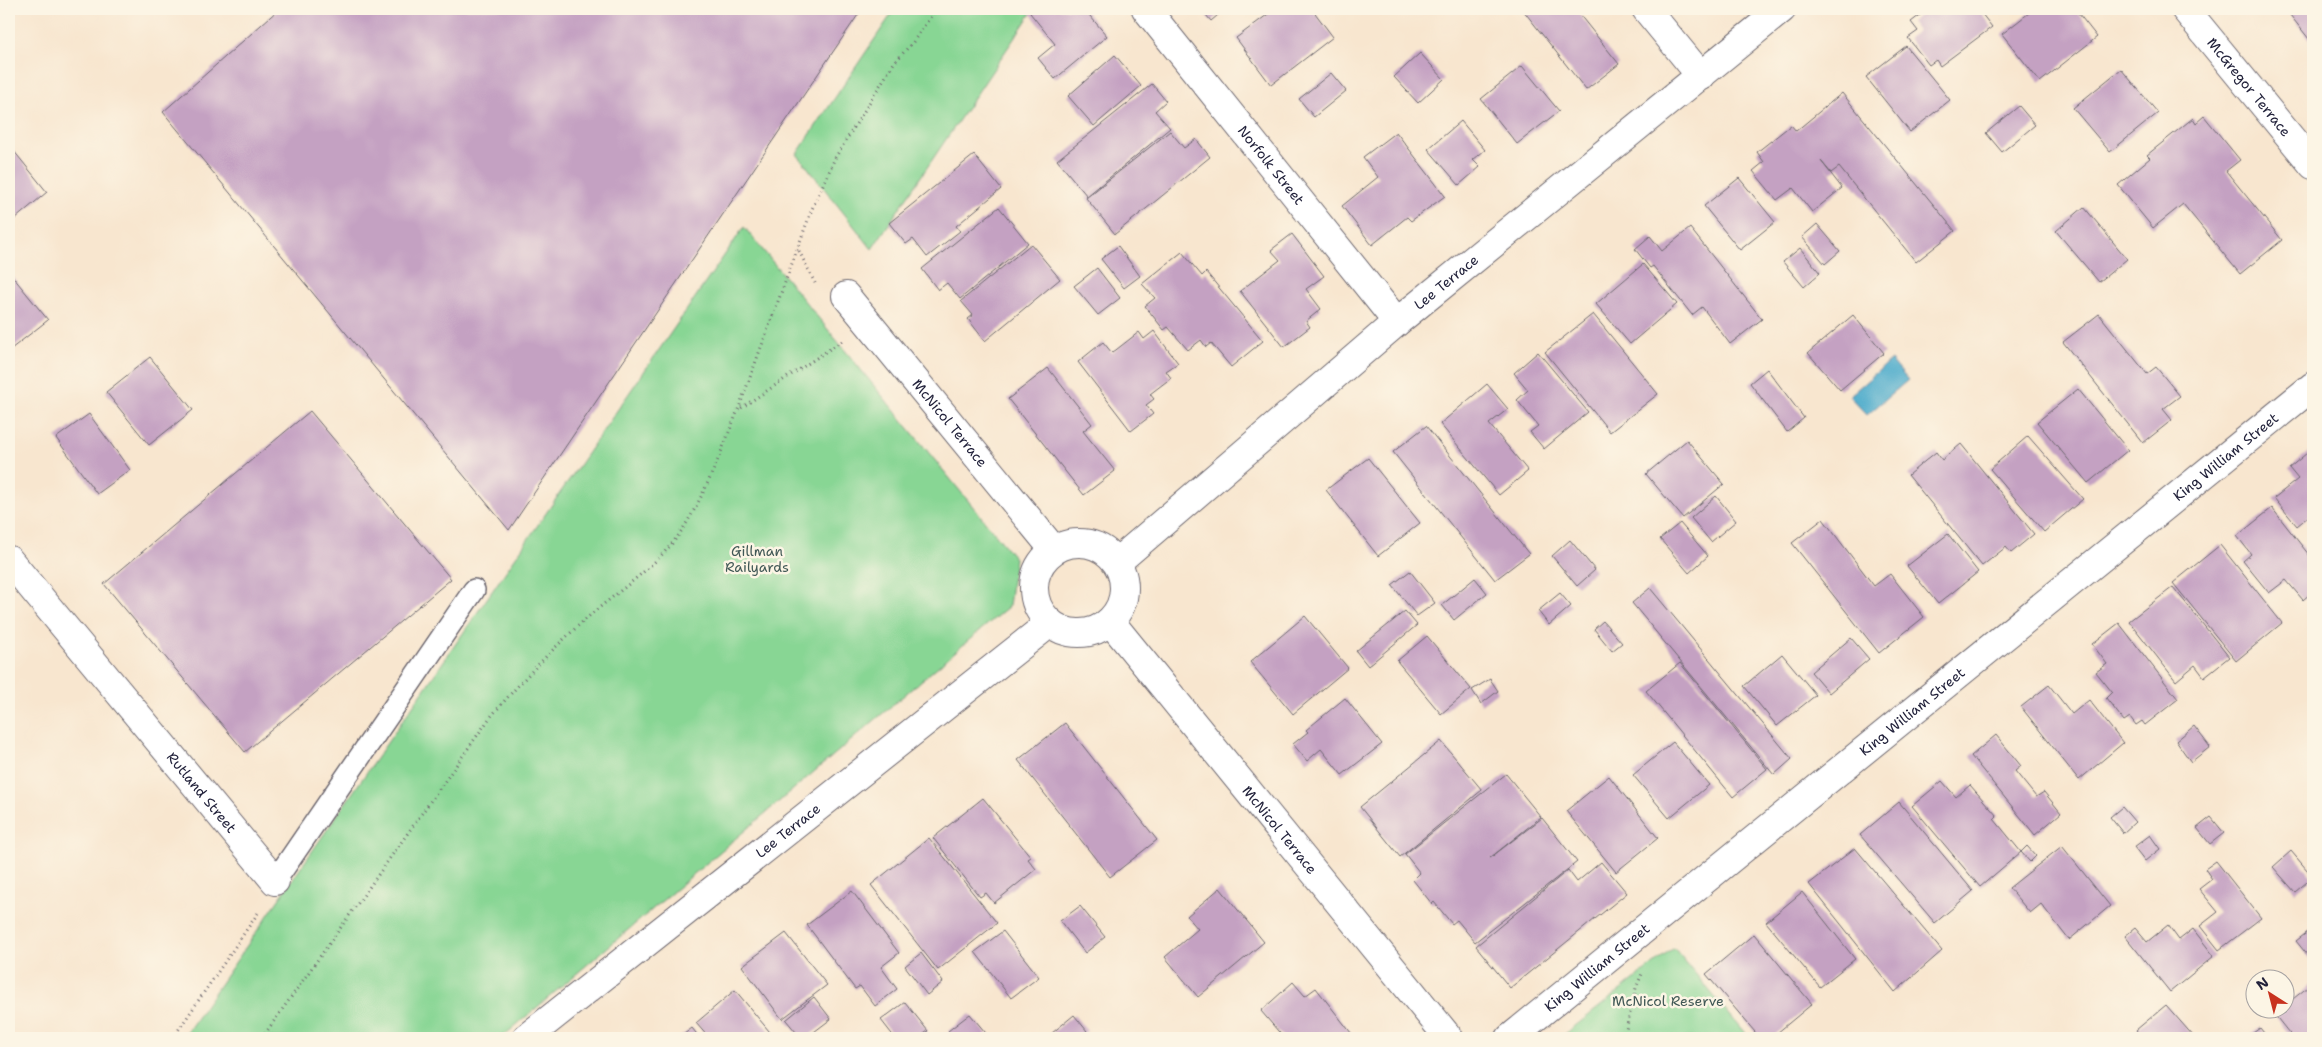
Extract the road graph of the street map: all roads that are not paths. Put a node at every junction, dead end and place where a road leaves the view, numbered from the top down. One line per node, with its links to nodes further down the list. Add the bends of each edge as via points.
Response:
1 (1146, 9): 8 (street, Norfolk Street)
2 (1646, 9): 5 (street)
3 (1782, 9): 5 (street, Lee Terrace)
4 (2185, 9): 6 (street, McGregor Terrace)
5 (1701, 76): 8 (street, Lee Terrace)
6 (2313, 165)
7 (846, 296): 10 (street, McNicol Terrace)
8 (1397, 322): 12 (street, Lee Terrace)
9 (2313, 386): 19 (street, King William Street)
10 (1054, 550): 12 (street, via 1081,542 1108,552); 15 (street, via 1043,560 1034,586 1035,600)
11 (9, 560): 16 (street, Rutland Street)
12 (1118, 562): 14 (street, via 1125,586 1124,600)
13 (474, 590): 16 (lane)
14 (1110, 621): 15 (street, via 1100,629 1081,633 1062,630); 18 (street, McNicol Terrace)
15 (1050, 623): 17 (street, Lee Terrace)
16 (275, 881)
17 (526, 1038)
18 (1449, 1038)
19 (1510, 1038)

